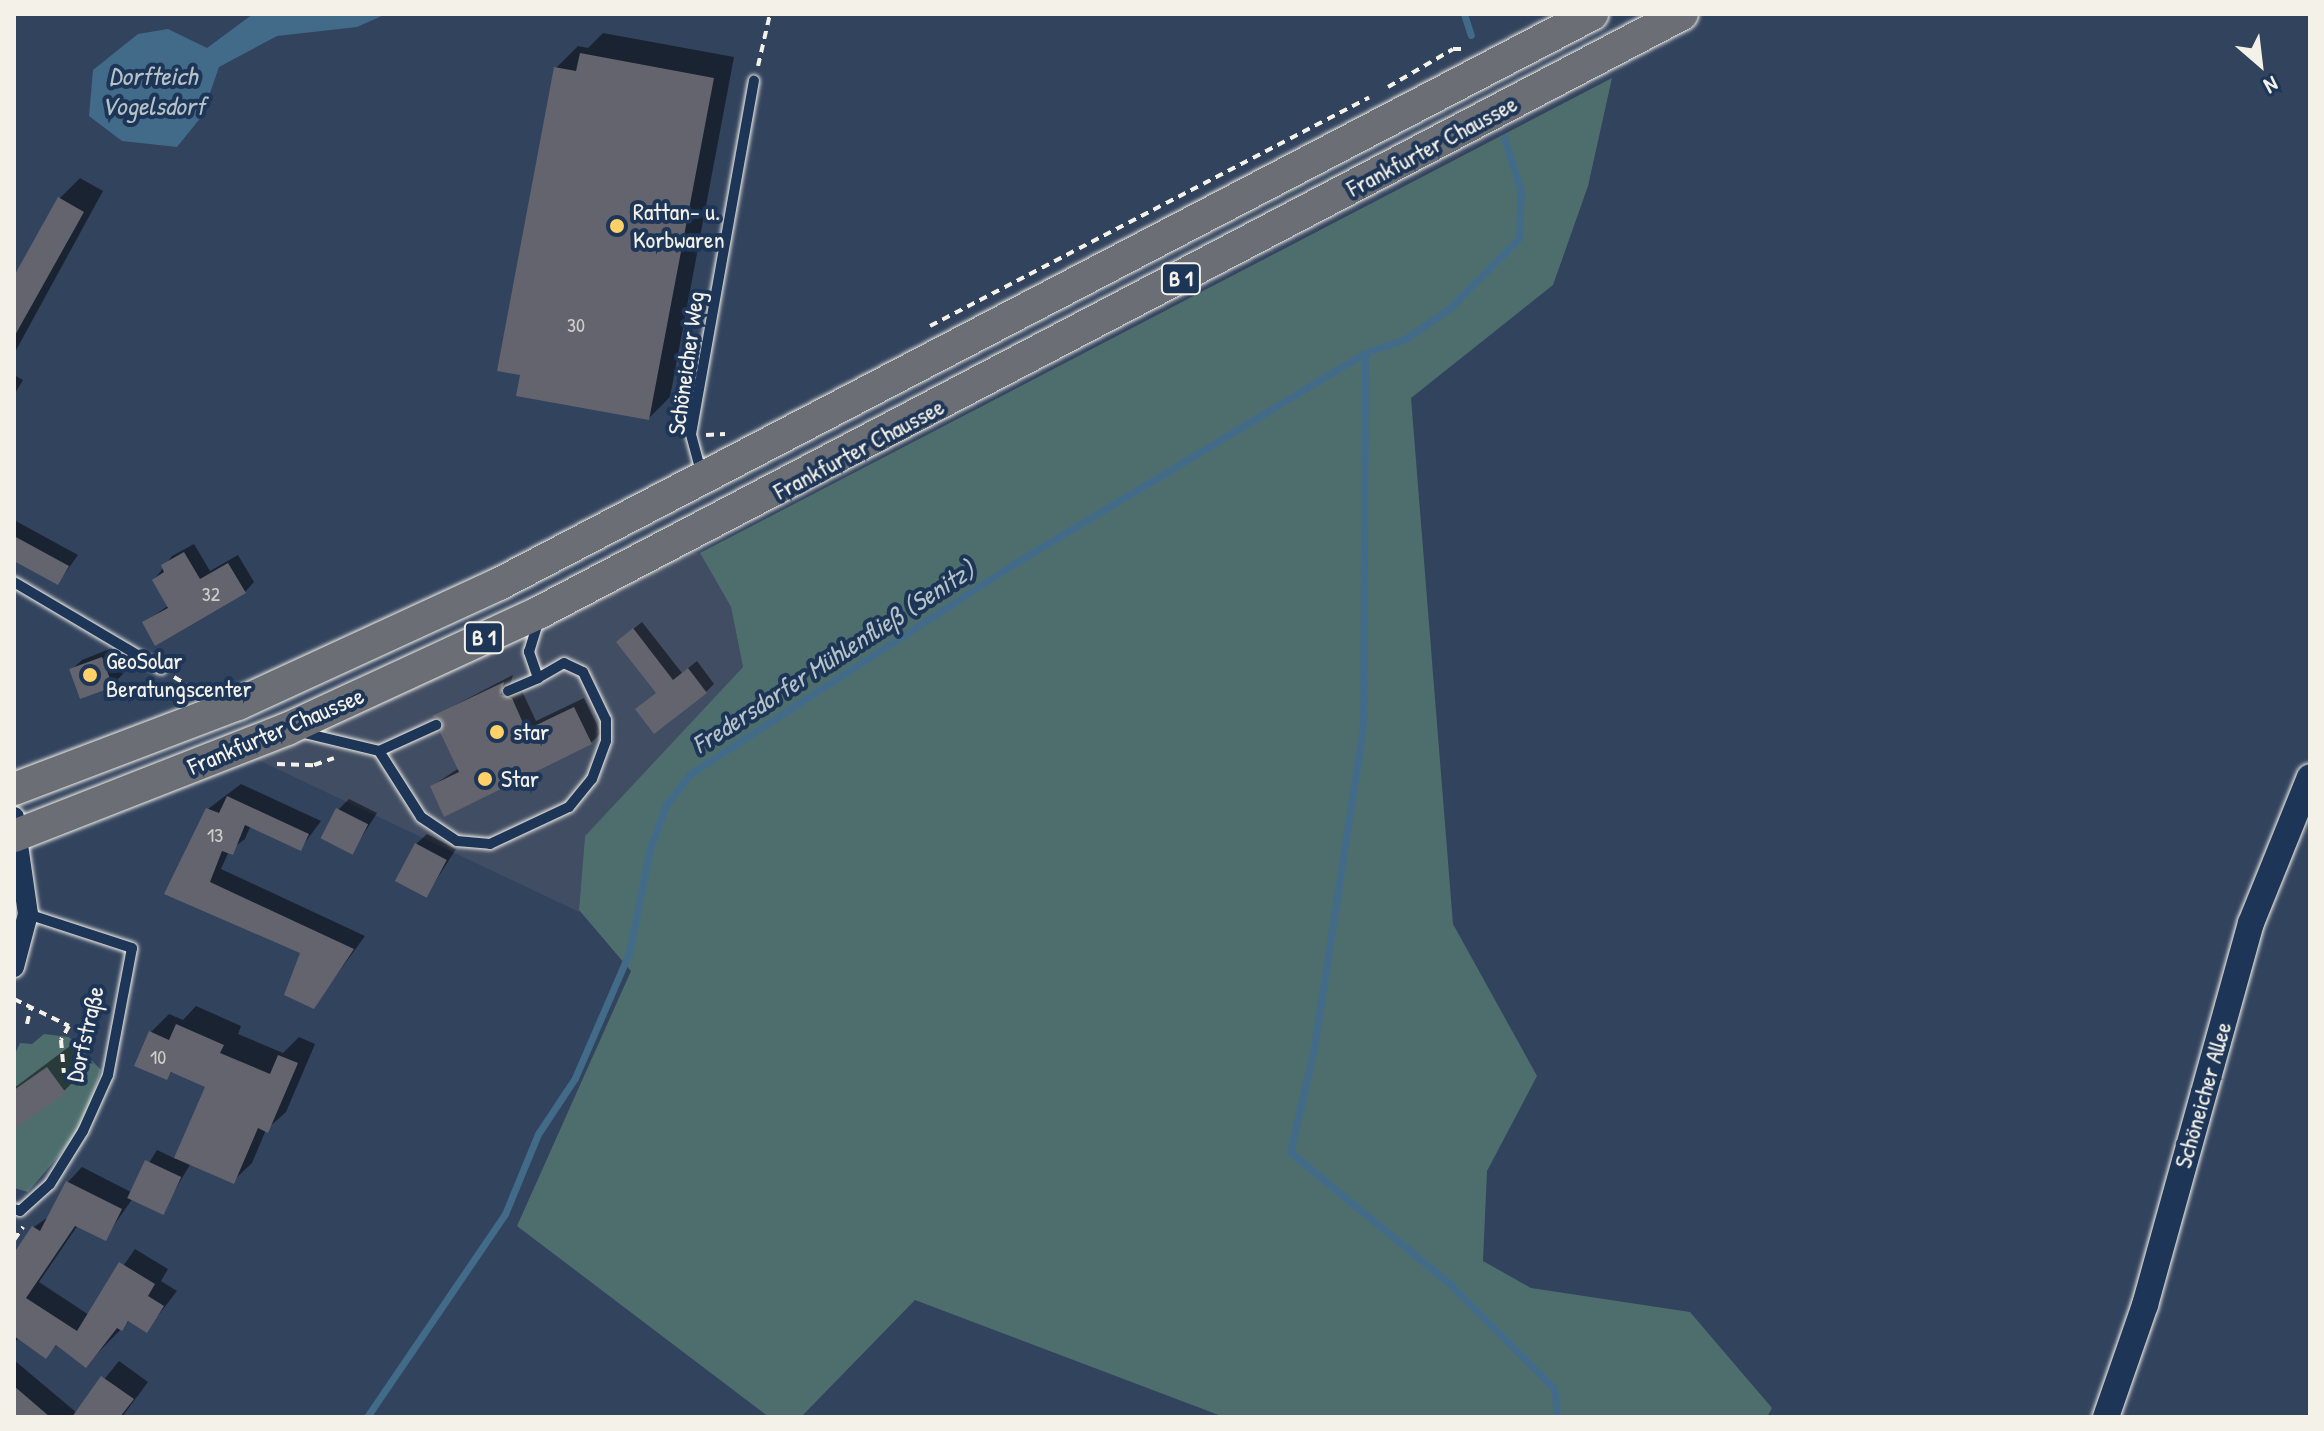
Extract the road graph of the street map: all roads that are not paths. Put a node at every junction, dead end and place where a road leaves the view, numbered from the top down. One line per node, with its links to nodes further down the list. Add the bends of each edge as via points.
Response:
1 (1592, 14): 4 (main road, Frankfurter Chaussee / B 1)
2 (1682, 14): 6 (main road, Frankfurter Chaussee / B 1)
3 (754, 81): 4 (lane, Schöneicher Weg, via 691,434)
4 (705, 480): 14 (main road, Frankfurter Chaussee / B 1, via 499,584 238,704)
5 (14, 582): 7 (lane)
6 (540, 612): 8 (lane, via 529,652); 11 (main road, Frankfurter Chaussee / B 1)
7 (161, 669)
8 (538, 678): 9 (lane); 12 (lane, via 564,663 583,672 606,720 606,741 592,779 569,807 490,844 457,841 421,817)
9 (508, 691)
10 (436, 725): 12 (lane)
11 (287, 729): 12 (lane); 15 (main road, Frankfurter Chaussee / B 1)
12 (379, 751)
13 (2310, 777): 19 (street, Schöneicher Allee, via 2251,923 2145,1305)
14 (14, 789)
15 (15, 829): 16 (street)
16 (28, 914): 17 (street); 18 (lane, Dorfstraße, via 132,948 108,1075 83,1131 50,1184 20,1211)
17 (14, 967)
18 (14, 1209)
19 (2106, 1417)

